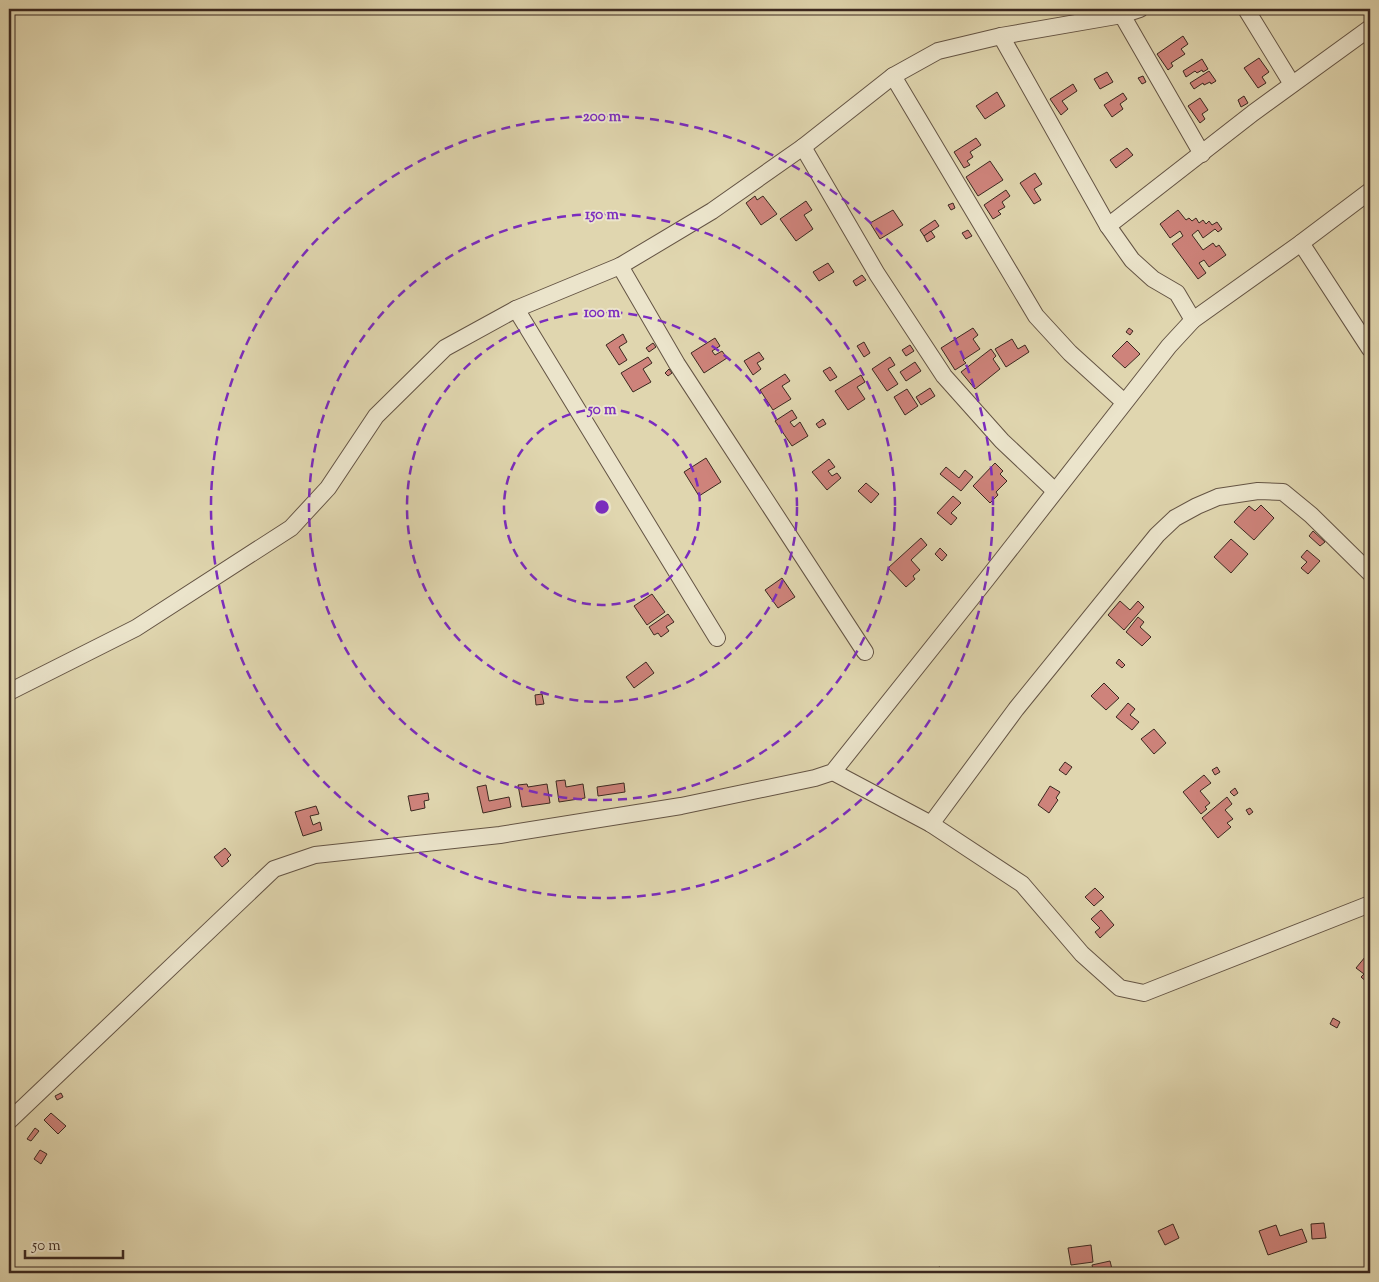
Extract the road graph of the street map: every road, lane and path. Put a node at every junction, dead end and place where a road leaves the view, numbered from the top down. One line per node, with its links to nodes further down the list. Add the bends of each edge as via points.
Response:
1 (1140, 9): 3 (street)
2 (1246, 9): 7 (street)
3 (1122, 15): 5 (street); 9 (street)
4 (1370, 28): 7 (street)
5 (1002, 36): 6 (street, via 938,51); 11 (street)
6 (893, 76): 8 (street); 17 (street, via 1036,316 1070,353)
7 (1292, 84): 9 (street)
8 (803, 146): 13 (street, via 712,211); 18 (street, via 877,274 944,376 1002,441)
9 (1202, 154): 11 (street)
10 (1370, 191): 12 (street)
11 (1108, 226): 15 (street, via 1132,260 1153,279 1177,293)
12 (1301, 244): 15 (street); 16 (street)
13 (620, 266): 14 (street); 21 (street, via 677,364)
14 (516, 309): 20 (street); 22 (street, via 445,348 376,416 328,488 291,528 136,628)
15 (1194, 320): 17 (street)
16 (1370, 349)
17 (1124, 402): 18 (street)
18 (1055, 491): 23 (street)
19 (1370, 573): 24 (street, via 1283,492 1258,491 1218,496 1175,518 1157,535 1022,702)
20 (717, 638)
21 (865, 652)
22 (9, 692)
23 (834, 772): 24 (street); 26 (street, via 681,806 500,835 315,855 274,869)
24 (931, 824): 25 (street, via 1022,884 1082,954 1120,988 1144,993)
25 (1370, 904)
26 (9, 1121)

